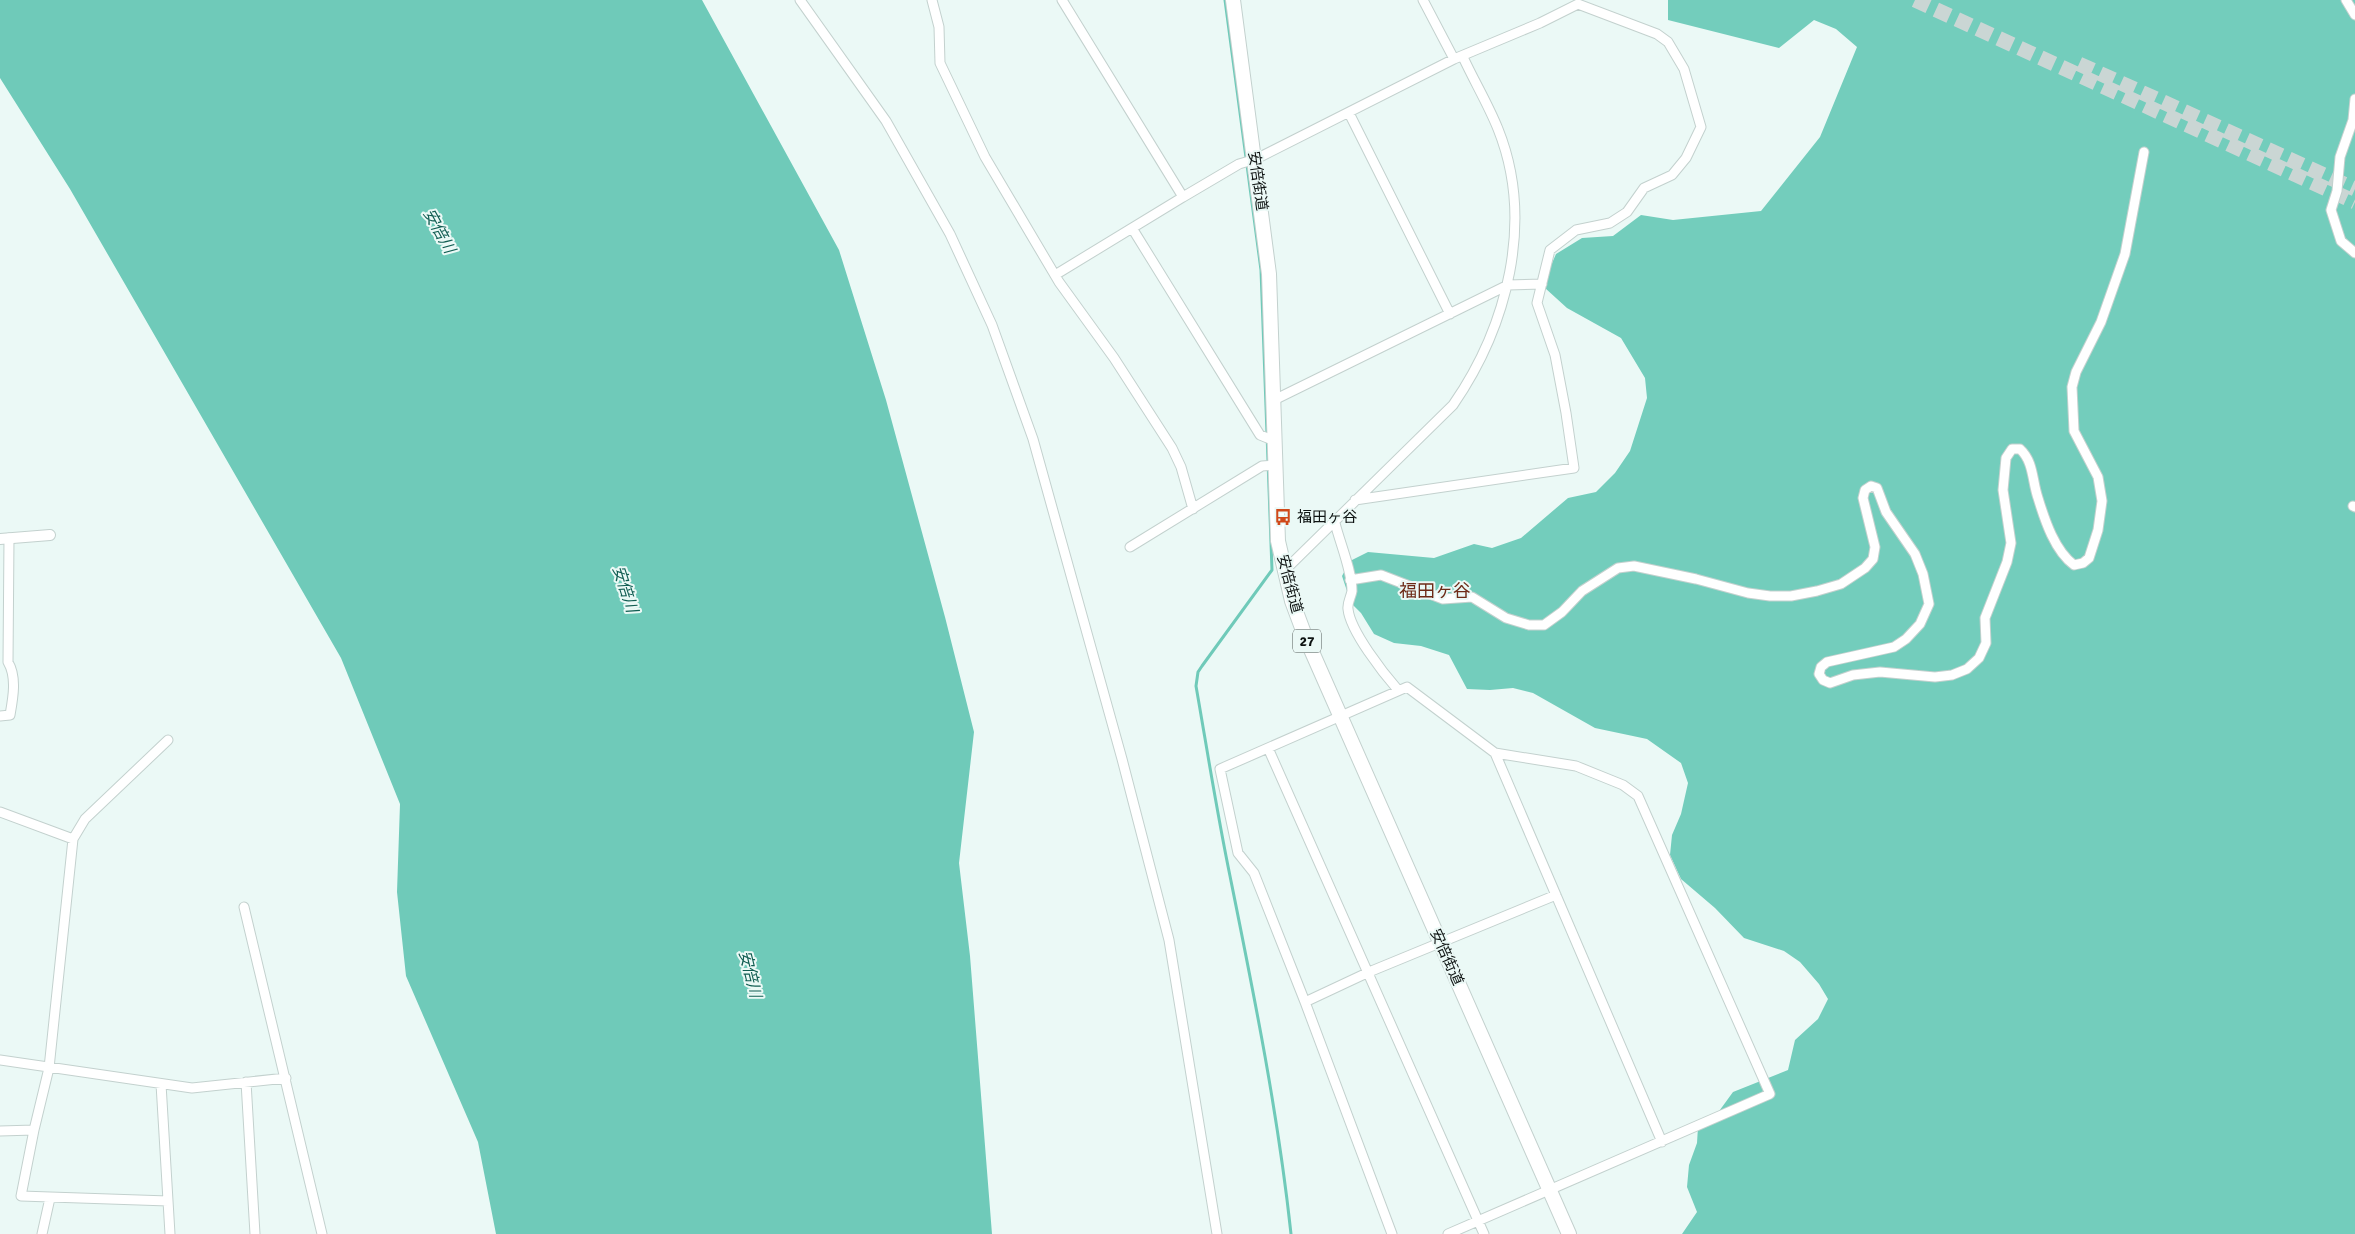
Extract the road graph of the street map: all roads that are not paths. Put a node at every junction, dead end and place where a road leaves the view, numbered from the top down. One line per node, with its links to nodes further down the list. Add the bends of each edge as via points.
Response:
1 (800, 0): 60 (street, via 886,121 950,234 992,325 1032,439 1169,940)
2 (932, 0): 16 (street, via 939,27 940,63 985,157)
3 (1062, 0): 13 (street)
4 (1233, 0): 12 (main road, 安倍街道 / 27)
5 (1423, 0): 8 (street)
6 (2346, 0): 7 (street)
7 (2355, 15)
8 (1458, 58): 10 (street); 17 (street, via 1578,4 1657,34 1668,42 1684,69 1701,127 1686,158 1672,175 1644,188 1627,212 1610,222 1576,230 1550,250); 18 (street, via 1498,129 1510,169 1514,238)
9 (2355, 99): 15 (street, via 2353,120 2340,158 2332,210 2341,241)
10 (1349, 113): 12 (street); 19 (street)
11 (2144, 152): 30 (street, via 2125,254 2101,322 2072,387 2074,431 2098,477 2102,501 2095,540 2083,563 2074,565 2064,558 2037,498 2027,455 2020,449 2012,450 2006,458 2003,490 2011,543 1985,618 1986,643 1967,669 1935,677 1880,672 1853,675 1830,683 1819,674 1821,667 1828,662 1894,647 1920,624 1929,604 1915,554 1886,512 1877,488 1871,486 1865,490 1863,498 1875,547 1873,559 1841,584 1791,596 1748,593 1696,578 1634,566 1618,568 1582,591 1544,625 1529,625 1506,618 1472,597 1443,599 1381,575)
12 (1256, 159): 13 (street, via 1239,164); 20 (main road, 安倍街道 / 27, via 1269,274)
13 (1183, 197): 14 (street)
14 (1132, 228): 16 (street); 21 (street, via 1260,434)
15 (2355, 253)
16 (1055, 275): 24 (street, via 1172,448)
17 (1542, 284): 18 (street); 23 (street, via 1537,303 1555,355 1574,468)
18 (1508, 285): 19 (street); 23 (street, via 1485,350 1453,406)
19 (1450, 314): 20 (street)
20 (1274, 400): 21 (main road, 安倍街道 / 27)
21 (1275, 441): 22 (main road, 安倍街道 / 27)
22 (1276, 465): 24 (street, via 1262,466); 29 (main road, 安倍街道 / 27, via 1278,541)
23 (1355, 500): 25 (street)
24 (1193, 509): 28 (street)
25 (1335, 524): 29 (street); 30 (street)
26 (50, 535): 27 (street)
27 (4, 538): 32 (street, via 8,662 13,670 13,700 10,715)
28 (1130, 548)
29 (1285, 570): 33 (main road, 安倍街道 / 27, via 1305,636)
30 (1350, 580): 31 (street, via 1352,591 1348,609 1353,624 1376,665)
31 (1398, 690): 33 (street); 36 (street, via 1407,687)
32 (0, 716)
33 (1341, 716): 35 (street); 41 (main road, 安倍街道 / 27)
34 (168, 740): 38 (street, via 85,819)
35 (1268, 748): 42 (street); 43 (street, via 1220,768 1238,853 1254,873)
36 (1494, 753): 39 (street); 51 (street, via 1576,766 1623,785 1638,796 1767,1084 1770,1094)
37 (0, 812): 38 (street)
38 (73, 839): 45 (street)
39 (1556, 895): 41 (street); 51 (street)
40 (244, 907): 46 (street)
41 (1441, 943): 42 (street); 52 (main road, 安倍街道 / 27)
42 (1369, 972): 43 (street); 55 (street)
43 (1305, 1002): 61 (street)
44 (0, 1060): 45 (street)
45 (49, 1068): 48 (street); 49 (street)
46 (286, 1078): 47 (street); 59 (street)
47 (246, 1082): 48 (street, via 192,1088); 58 (street)
48 (161, 1084): 54 (street)
49 (34, 1130): 50 (street); 53 (street, via 21,1196)
50 (0, 1131)
51 (1662, 1142): 52 (street)
52 (1549, 1189): 55 (street); 64 (main road, 安倍街道 / 27)
53 (50, 1198): 54 (street); 56 (street)
54 (168, 1201): 57 (street)
55 (1478, 1220): 62 (street); 63 (street)
56 (42, 1234)
57 (170, 1234)
58 (255, 1234)
59 (322, 1234)
60 (1217, 1234)
61 (1392, 1234)
62 (1448, 1234)
63 (1484, 1234)
64 (1569, 1234)

